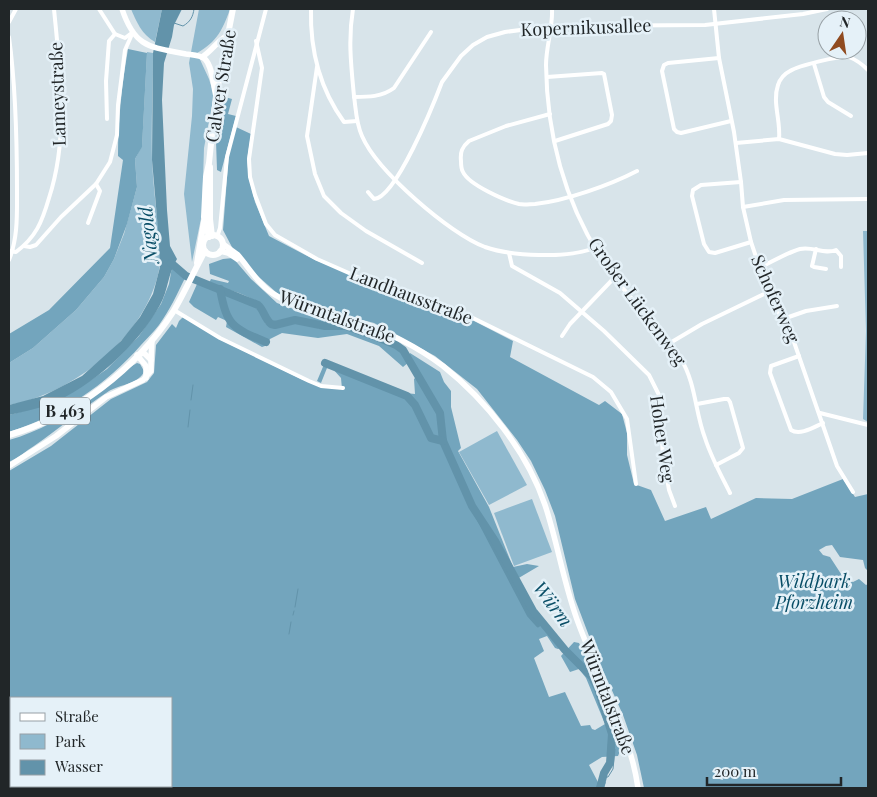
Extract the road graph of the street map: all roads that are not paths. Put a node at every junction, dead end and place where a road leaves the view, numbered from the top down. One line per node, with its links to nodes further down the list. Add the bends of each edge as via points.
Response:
1 (16, 9): 12 (street)
2 (54, 9): 55 (street, Lameystraße, via 62,114 60,154 45,212 32,238)
3 (99, 9): 17 (street)
4 (122, 9): 15 (main road)
5 (233, 9): 18 (main road, Calwer Straße / B 463)
6 (266, 9): 20 (street)
7 (311, 9): 25 (street)
8 (353, 9): 29 (street, via 349,42)
9 (552, 9): 14 (street, Großer Lückenweg)
10 (714, 9): 13 (street, Schoferweg)
11 (827, 9): 13 (street, Kopernikusallee)
12 (9, 22)
13 (716, 24): 14 (street, Kopernikusallee); 23 (street, Schoferweg)
14 (550, 26): 27 (street, Großer Lückenweg); 43 (street, Kopernikusallee, via 495,34 473,45 461,56 442,82 409,159)
15 (133, 32): 17 (street, via 125,38); 22 (main road, via 140,41 153,47); 45 (street, via 125,50 121,74 115,148)
16 (431, 32): 29 (street, via 394,88 381,95)
17 (115, 34): 32 (street, via 109,41)
18 (228, 35): 22 (main road, via 212,51); 28 (main road, Calwer Straße / B 463)
19 (9, 37): 21 (street)
20 (256, 41): 52 (street, via 227,157 221,215); 90 (street, Landhausstraße, via 262,68 249,159 250,177 266,224 275,235 317,259 399,295 473,318 593,378 611,392 627,419)
21 (9, 47): 36 (street)
22 (200, 56): 28 (main road, via 209,67)
23 (719, 58): 34 (street, Schoferweg); 34 (street, via 668,63 662,71 677,132)
24 (814, 64): 26 (street, via 849,57); 31 (street, via 823,95 828,102); 37 (street, via 791,70 778,84)
25 (317, 67): 33 (street, via 344,122); 63 (street, via 307,136 315,174 324,196 366,231)
26 (868, 70)
27 (547, 77): 30 (street, Großer Lückenweg); 38 (street, via 602,72 612,115 608,124)
28 (216, 96): 41 (main road, Calwer Straße / B 463)
29 (354, 96): 33 (street)
30 (550, 114): 38 (street, Großer Lückenweg); 47 (street, via 506,126 469,141 462,149 461,167 463,174 473,182 519,204)
31 (851, 116)
32 (107, 119)
33 (356, 121): 43 (street, via 372,155)
34 (731, 121): 39 (street, Schoferweg)
35 (9, 122): 36 (street)
36 (16, 122): 58 (street, via 16,236)
37 (779, 139): 39 (street); 40 (street, via 835,154)
38 (555, 141): 47 (street, Großer Lückenweg)
39 (736, 143): 44 (street, Schoferweg)
40 (868, 152)
41 (209, 163): 50 (main road, Calwer Straße / B 463); 52 (main road, Calwer Straße / B 463)
42 (638, 171): 47 (street)
43 (395, 179): 46 (street, Kopernikusallee, via 380,198 374,199); 61 (street, via 426,208 460,232 482,246)
44 (741, 182): 49 (street, Schoferweg); 53 (street, via 701,185 693,190 692,196 709,252 715,254)
45 (96, 184): 51 (street, via 100,191); 55 (street, via 36,245)
46 (368, 192)
47 (569, 197): 56 (street, Großer Lückenweg)
48 (868, 199): 49 (street, via 784,200)
49 (743, 207): 53 (street, Schoferweg)
50 (204, 217): 52 (main road, Calwer Straße); 66 (main road, B 463)
51 (88, 223)
52 (213, 236): 54 (main road); 59 (main road, via 203,244)
53 (751, 242): 67 (street, Schoferweg)
54 (222, 244): 60 (main road); 64 (main road, Würmtalstraße, via 236,253)
55 (24, 246): 58 (street, Lameystraße)
56 (594, 248): 61 (street, via 565,254); 69 (street, Großer Lückenweg)
57 (816, 249): 65 (street, via 830,253 836,250 841,256); 67 (street, via 800,249); 68 (street, via 812,266)
58 (10, 252): 62 (street)
59 (207, 252): 60 (main road, via 215,255); 66 (main road)
60 (220, 252): 64 (main road, Würmtalstraße, via 228,253)
61 (509, 253): 73 (street, Hoher Weg, via 512,266 560,293)
62 (9, 260)
63 (422, 262)
64 (243, 263): 94 (main road, Würmtalstraße, via 276,296 298,306 382,331 442,366 473,392 517,447 545,504 578,624 625,736)
65 (840, 267)
66 (196, 268): 72 (main road, B 463)
67 (759, 268): 70 (street, Schoferweg)
68 (826, 270)
69 (614, 278): 73 (street); 77 (street, Großer Lückenweg)
70 (768, 292): 74 (street, Schoferweg); 77 (street)
71 (837, 306): 74 (street)
72 (174, 310): 76 (main road, B 463); 82 (street, via 220,338 309,382)
73 (582, 312): 75 (street); 93 (street, Hoher Weg, via 648,375 656,389 660,403 663,456)
74 (783, 319): 79 (street, Schoferweg)
75 (562, 336)
76 (152, 340): 78 (main road, B 463); 80 (main road)
77 (670, 343): 83 (street, Großer Lückenweg, via 688,373)
78 (137, 355): 80 (main road, via 144,353); 81 (main road, via 146,366); 87 (main road, B 463, via 123,370 70,408 45,422)
79 (799, 356): 84 (street, Schoferweg); 85 (street, via 774,364 770,373 791,430 802,432)
80 (151, 360): 81 (main road, via 151,371)
81 (146, 378): 89 (main road, via 106,397 56,436)
82 (343, 388)
83 (697, 404): 88 (street, Großer Lückenweg); 88 (street, via 724,399 730,402 743,448)
84 (820, 413): 85 (street, Schoferweg); 86 (street)
85 (823, 423): 91 (street, Schoferweg, via 837,466)
86 (868, 425)
87 (9, 435)
88 (716, 465): 92 (street, Großer Lückenweg)
89 (9, 466)
90 (636, 484)
91 (853, 492)
92 (730, 493)
93 (675, 506)
94 (638, 788)

